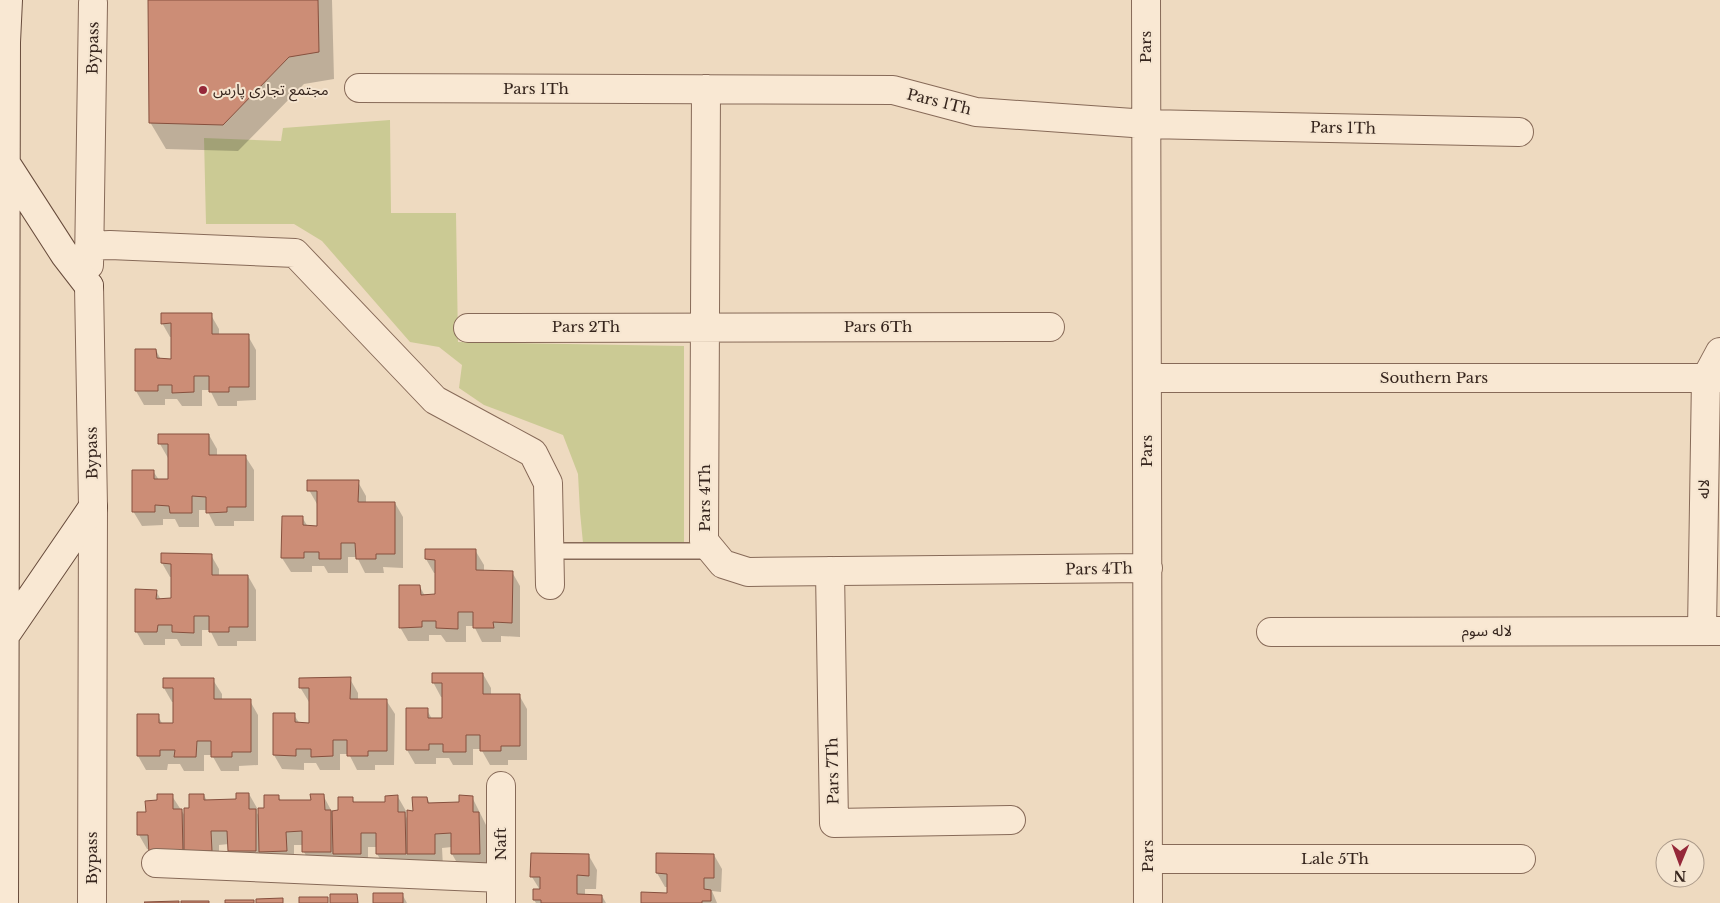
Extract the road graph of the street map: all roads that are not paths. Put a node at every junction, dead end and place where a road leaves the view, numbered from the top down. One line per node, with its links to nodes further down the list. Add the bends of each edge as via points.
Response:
1 (8, 0): 8 (street)
2 (1146, 0): 6 (street, Pars)
3 (93, 3): 9 (street, Bypass)
4 (359, 88): 5 (street, Pars 1Th)
5 (706, 89): 6 (street, Pars 1Th, via 893,90 976,112); 11 (street, Pars 4Th)
6 (1146, 124): 7 (street, Pars 1Th); 15 (street, Pars)
7 (1519, 132)
8 (5, 162): 10 (street); 25 (street)
9 (89, 246): 10 (street, Bypass); 18 (street, via 295,253 435,400 533,453 548,483)
10 (89, 286): 17 (street, Bypass)
11 (705, 327): 12 (street, Pars 6Th); 13 (street, Pars 2Th); 19 (street, Pars 4Th, via 704,541)
12 (1050, 327)
13 (468, 328)
14 (1720, 352): 16 (street, لاله)
15 (1147, 378): 16 (street, Southern Pars); 20 (street, Pars)
16 (1713, 378): 23 (street, لاله)
17 (93, 507): 25 (street); 33 (street, Bypass)
18 (549, 551): 19 (lane); 22 (street)
19 (712, 551): 21 (street, Pars 4Th, via 723,564 748,572)
20 (1148, 568): 21 (street, Pars 4Th); 28 (street, Pars)
21 (830, 571): 27 (street, Pars 7Th, via 834,823)
22 (550, 585)
23 (1711, 631): 24 (street, لاله سوم)
24 (1272, 632)
25 (4, 637): 32 (street)
26 (501, 786): 31 (street, Naft)
27 (1011, 820)
28 (1148, 859): 29 (street, Lale 5Th); 34 (street, Pars)
29 (1521, 859)
30 (156, 863): 31 (street)
31 (501, 890)
32 (4, 903)
33 (92, 903)
34 (1148, 903)

